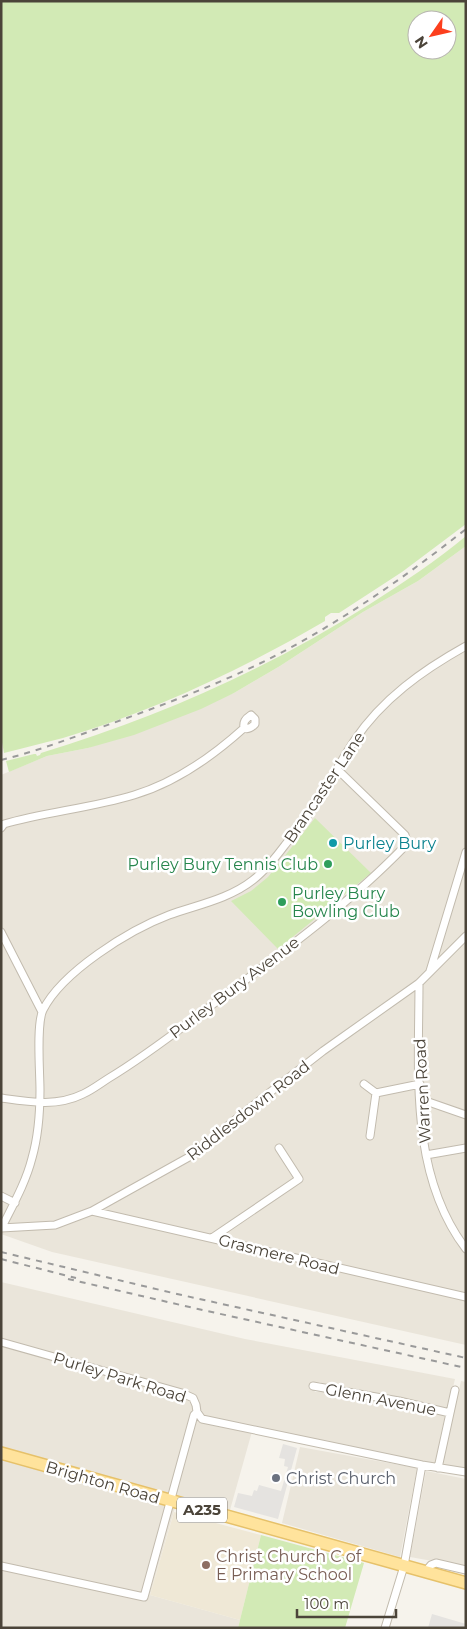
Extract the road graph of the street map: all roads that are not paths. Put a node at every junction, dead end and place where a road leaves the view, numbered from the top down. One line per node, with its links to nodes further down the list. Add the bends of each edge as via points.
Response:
1 (466, 646): 3 (street, Brancaster Lane, via 423,672 384,704 354,740)
2 (244, 728): 4 (street, via 200,763 157,786 134,795 23,818)
3 (337, 769): 10 (street, Brancaster Lane, via 309,814 257,877 237,891 167,916 116,942 82,966 56,991); 16 (street, Purley Bury Avenue, via 405,834 405,846 379,873 292,945 126,1068 82,1094 61,1101)
4 (1, 828)
5 (466, 852): 8 (street)
6 (1, 932): 10 (street)
7 (466, 936): 8 (street, Riddlesdown Road)
8 (429, 974): 9 (street, Riddlesdown Road)
9 (419, 983): 12 (street, Warren Road); 24 (street, Riddlesdown Road, via 323,1051 189,1157)
10 (42, 1012): 16 (street, Brancaster Lane)
11 (364, 1084): 13 (street)
12 (420, 1084): 13 (street); 15 (street, Warren Road)
13 (376, 1093): 18 (street)
14 (1, 1098): 16 (street, Purley Bury Avenue)
15 (420, 1099): 17 (street); 21 (street, Warren Road)
16 (39, 1103): 23 (street, Brancaster Lane, via 32,1158)
17 (466, 1115)
18 (370, 1136)
19 (279, 1148): 26 (street, via 299,1179)
20 (466, 1148): 21 (street)
21 (426, 1155): 27 (street, Warren Road, via 439,1202)
22 (1, 1196): 23 (street)
23 (15, 1203): 25 (street, Brancaster Lane)
24 (92, 1211): 25 (street, Riddlesdown Road, via 55,1225); 26 (street, Grasmere Road)
25 (1, 1227)
26 (212, 1238): 28 (street, Grasmere Road)
27 (465, 1246)
28 (466, 1297)
29 (1, 1342): 32 (street, Purley Park Road, via 182,1393 193,1398)
30 (313, 1386): 33 (street, Glenn Avenue)
31 (455, 1390): 33 (street, Glenn Avenue)
32 (197, 1412): 35 (street, via 202,1419); 38 (street, Purley Park Road)
33 (450, 1413): 36 (street, Glenn Avenue)
34 (1, 1453): 38 (main road, Brighton Road / A235)
35 (422, 1465): 36 (street); 40 (street)
36 (438, 1468): 37 (street)
37 (466, 1472)
38 (171, 1501): 39 (street, Purley Park Road, via 144,1597); 40 (main road, Brighton Road / A235)
39 (1, 1566)
40 (404, 1566): 42 (main road, Brighton Road / A235); 44 (street)
41 (466, 1570): 42 (street, via 436,1564)
42 (426, 1571): 43 (main road, Brighton Road / A235)
43 (466, 1583)
44 (385, 1628)

